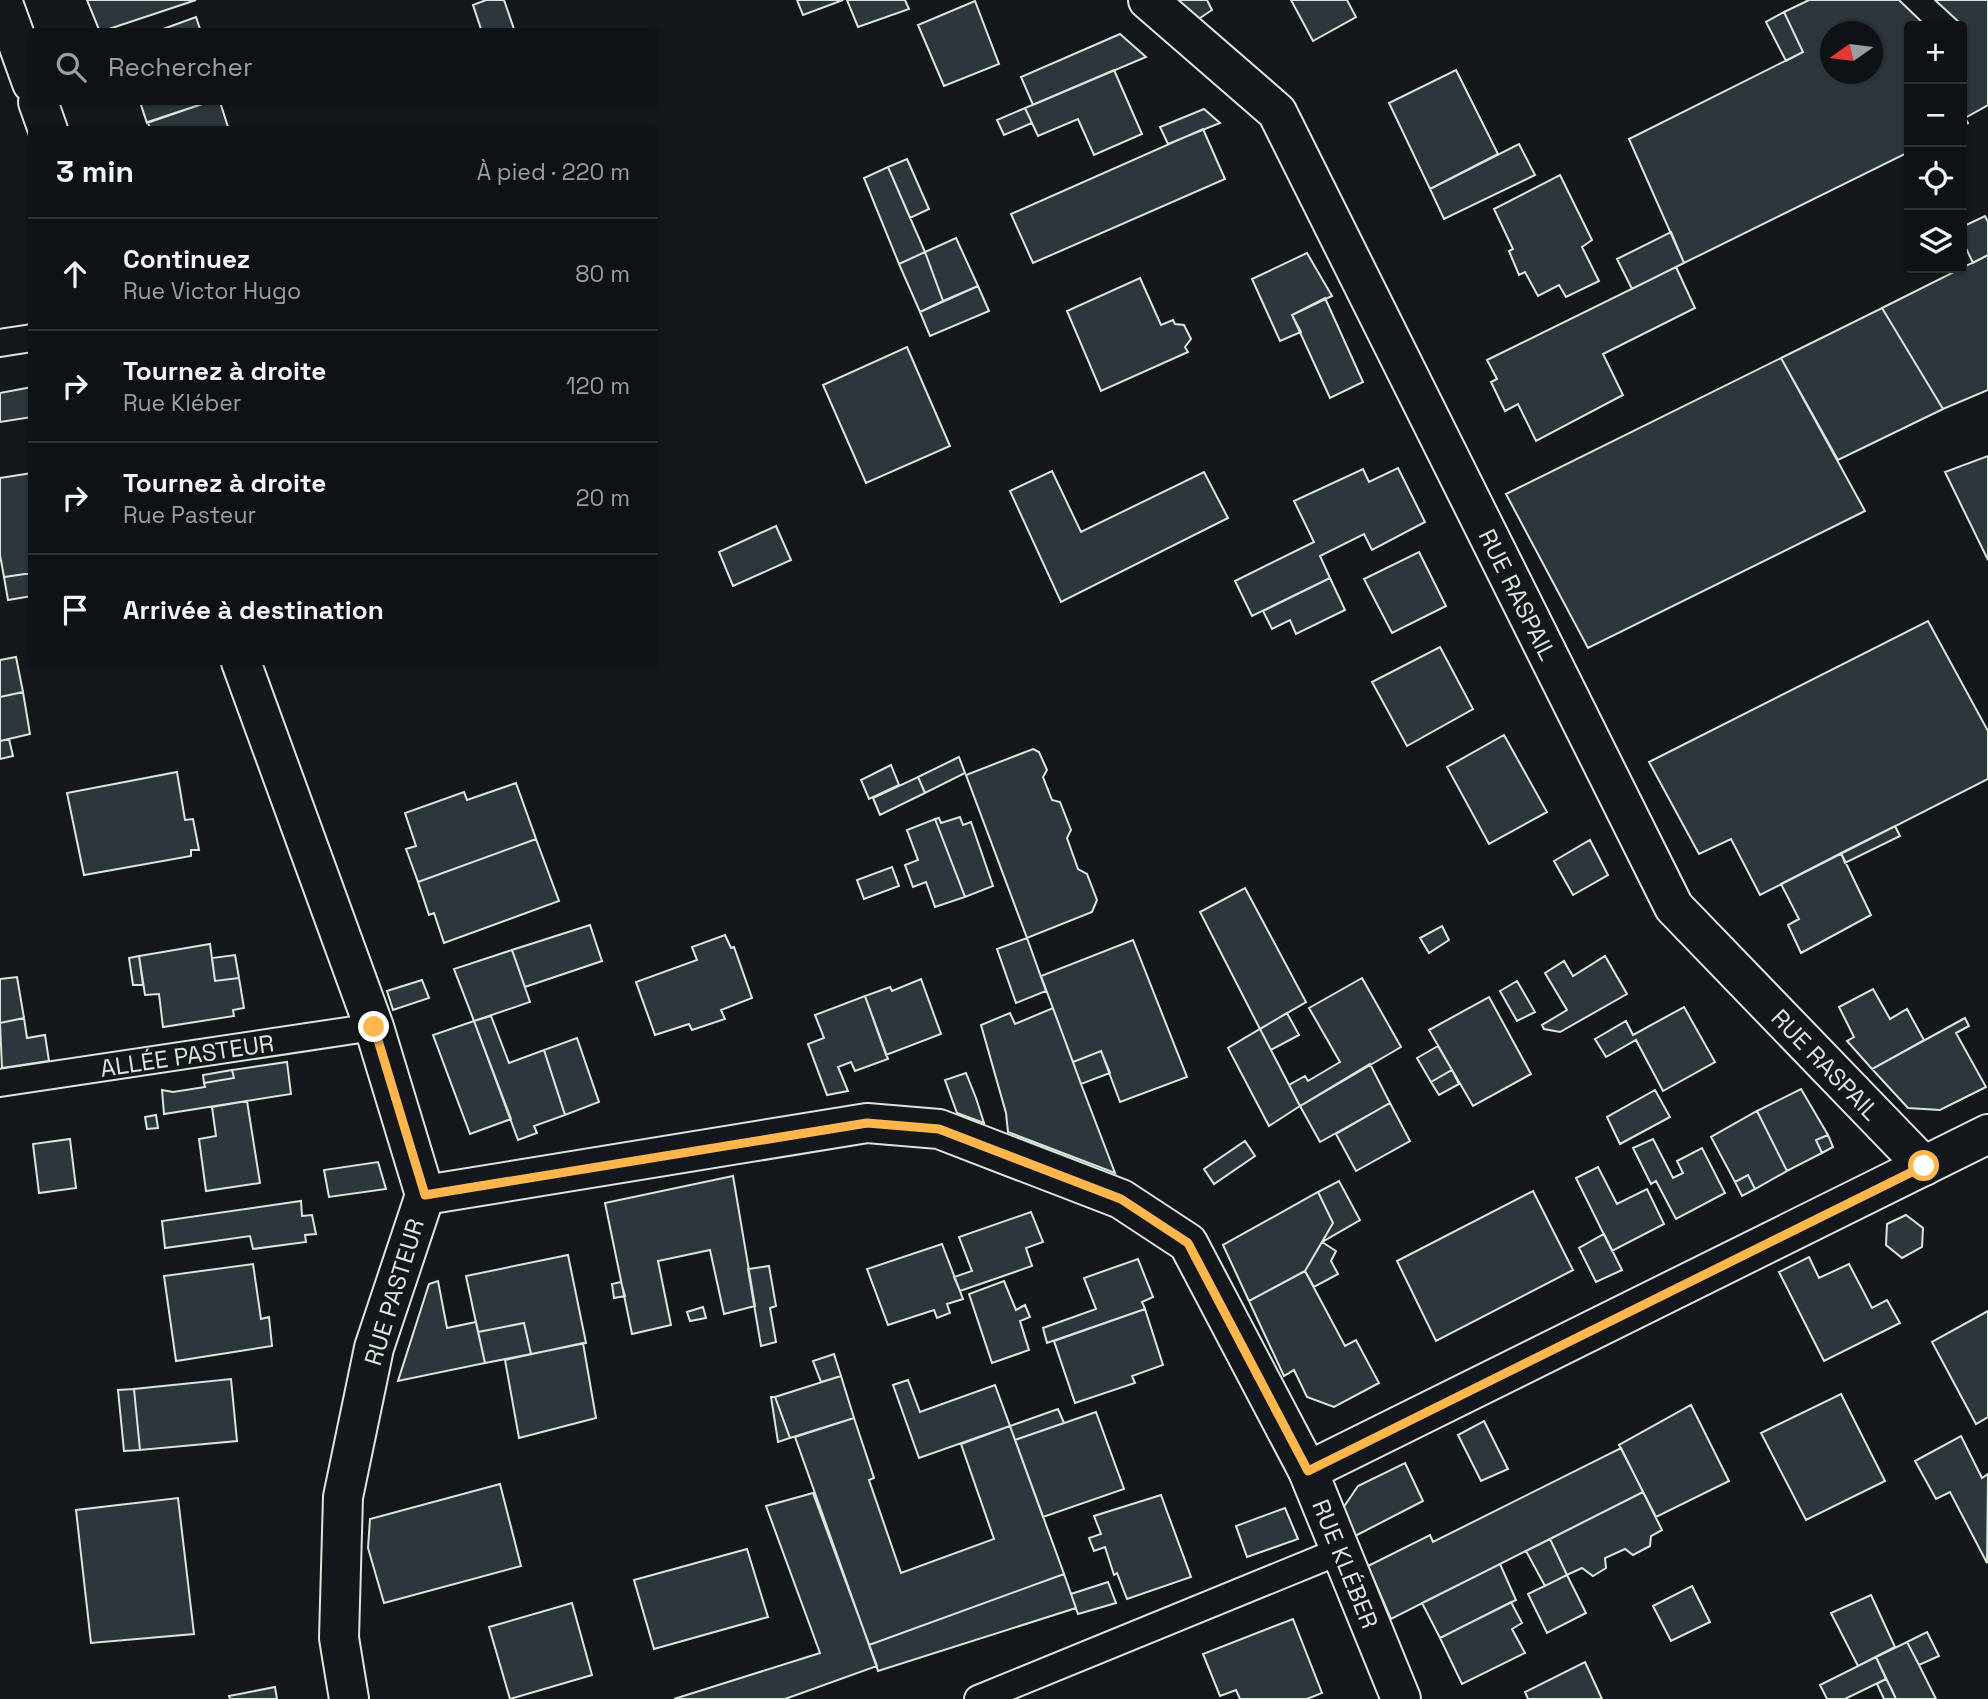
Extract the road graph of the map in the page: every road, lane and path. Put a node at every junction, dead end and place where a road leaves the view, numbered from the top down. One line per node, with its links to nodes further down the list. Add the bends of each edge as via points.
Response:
1 (2, 0): 3 (street)
2 (1148, 0): 12 (street, RUE RASPAIL, via 1277,112 1674,907)
3 (28, 72)
4 (39, 105): 5 (street)
5 (47, 126)
6 (28, 339): 7 (lane)
7 (0, 343)
8 (242, 665): 9 (street, RUE PASTEUR)
9 (374, 1027): 10 (lane, ALLÉE PASTEUR); 13 (street, RUE PASTEUR)
10 (0, 1083)
11 (1988, 1134): 12 (street)
12 (1924, 1166): 14 (street)
13 (425, 1195): 14 (street, RUE KLÉBER, via 867,1123 939,1129 1121,1199 1188,1243); 16 (street, RUE PASTEUR, via 374,1348 343,1497 339,1638)
14 (1308, 1471): 15 (street, RUE KLÉBER)
15 (1340, 1550): 17 (lane); 18 (street, RUE KLÉBER)
16 (349, 1699)
17 (978, 1699)
18 (1401, 1699)

